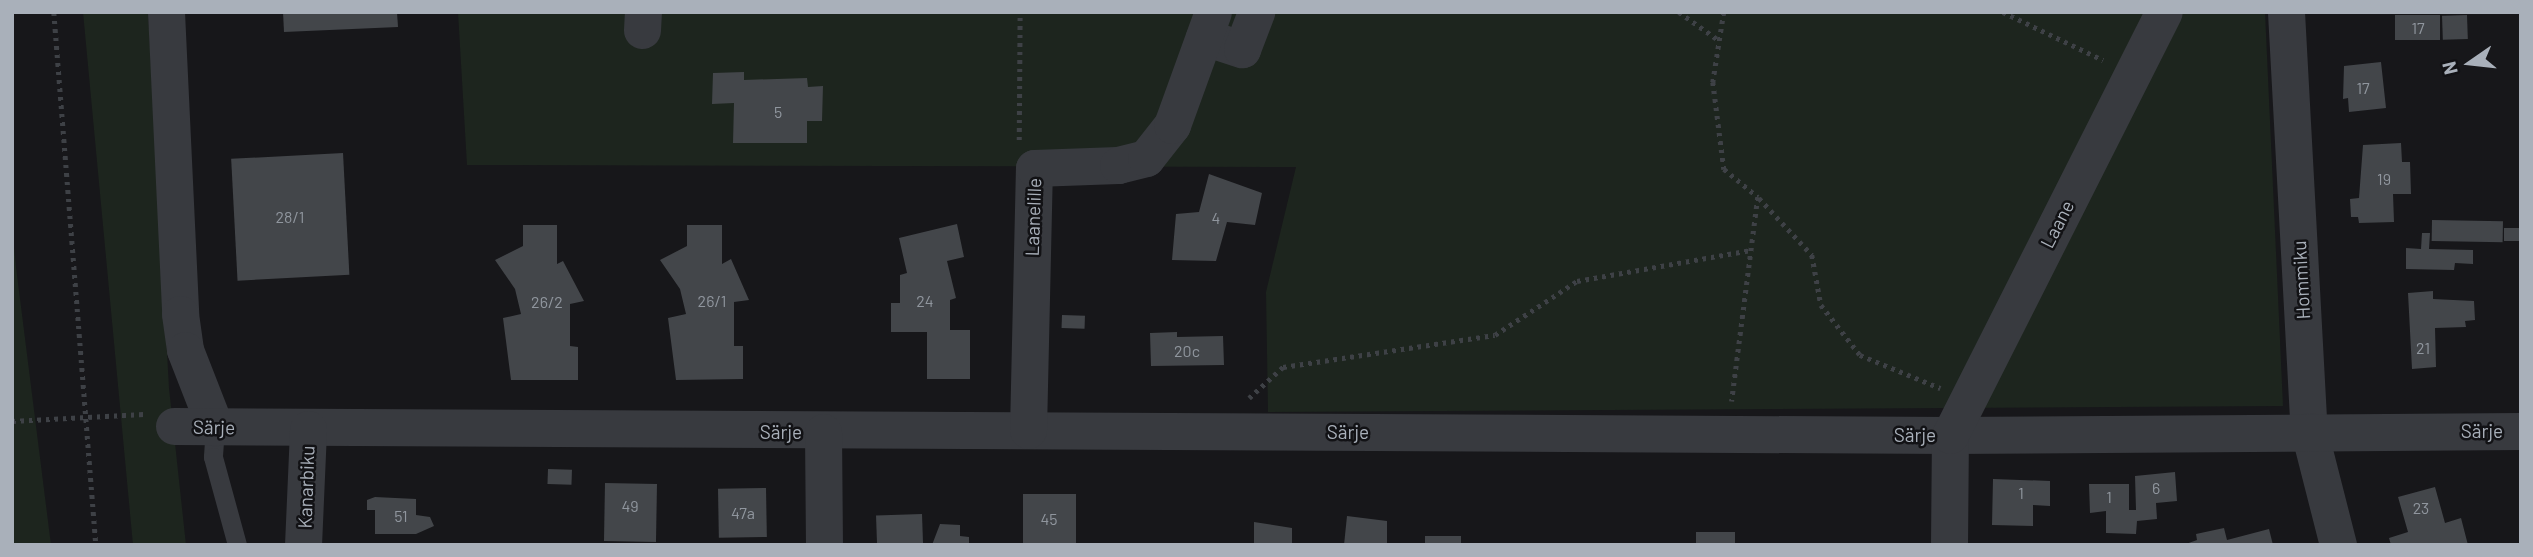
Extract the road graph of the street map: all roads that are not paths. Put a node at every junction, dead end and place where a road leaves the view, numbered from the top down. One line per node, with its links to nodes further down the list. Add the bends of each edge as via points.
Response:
1 (166, 12): 7 (street, via 180,314 185,350)
2 (1256, 12): 5 (street, Laanelille, via 1242,49)
3 (2164, 12): 13 (street, Laane)
4 (2286, 12): 10 (street, Hommiku)
5 (1209, 25): 9 (street, Laanelille, via 1172,125 1146,158 1118,165 1034,168)
6 (174, 426): 7 (street, Särje)
7 (215, 427): 8 (street, Särje); 14 (lane, via 213,457)
8 (308, 429): 12 (street, Särje); 15 (street, Kanarbiku)
9 (1028, 430): 12 (street, Särje); 13 (street, Särje)
10 (2309, 431): 11 (street, Särje); 13 (street, Särje); 18 (street, Hommiku)
11 (2521, 431)
12 (823, 432): 16 (street)
13 (1950, 435): 17 (street)
14 (237, 545)
15 (303, 545)
16 (824, 545)
17 (1949, 545)
18 (2338, 545)

